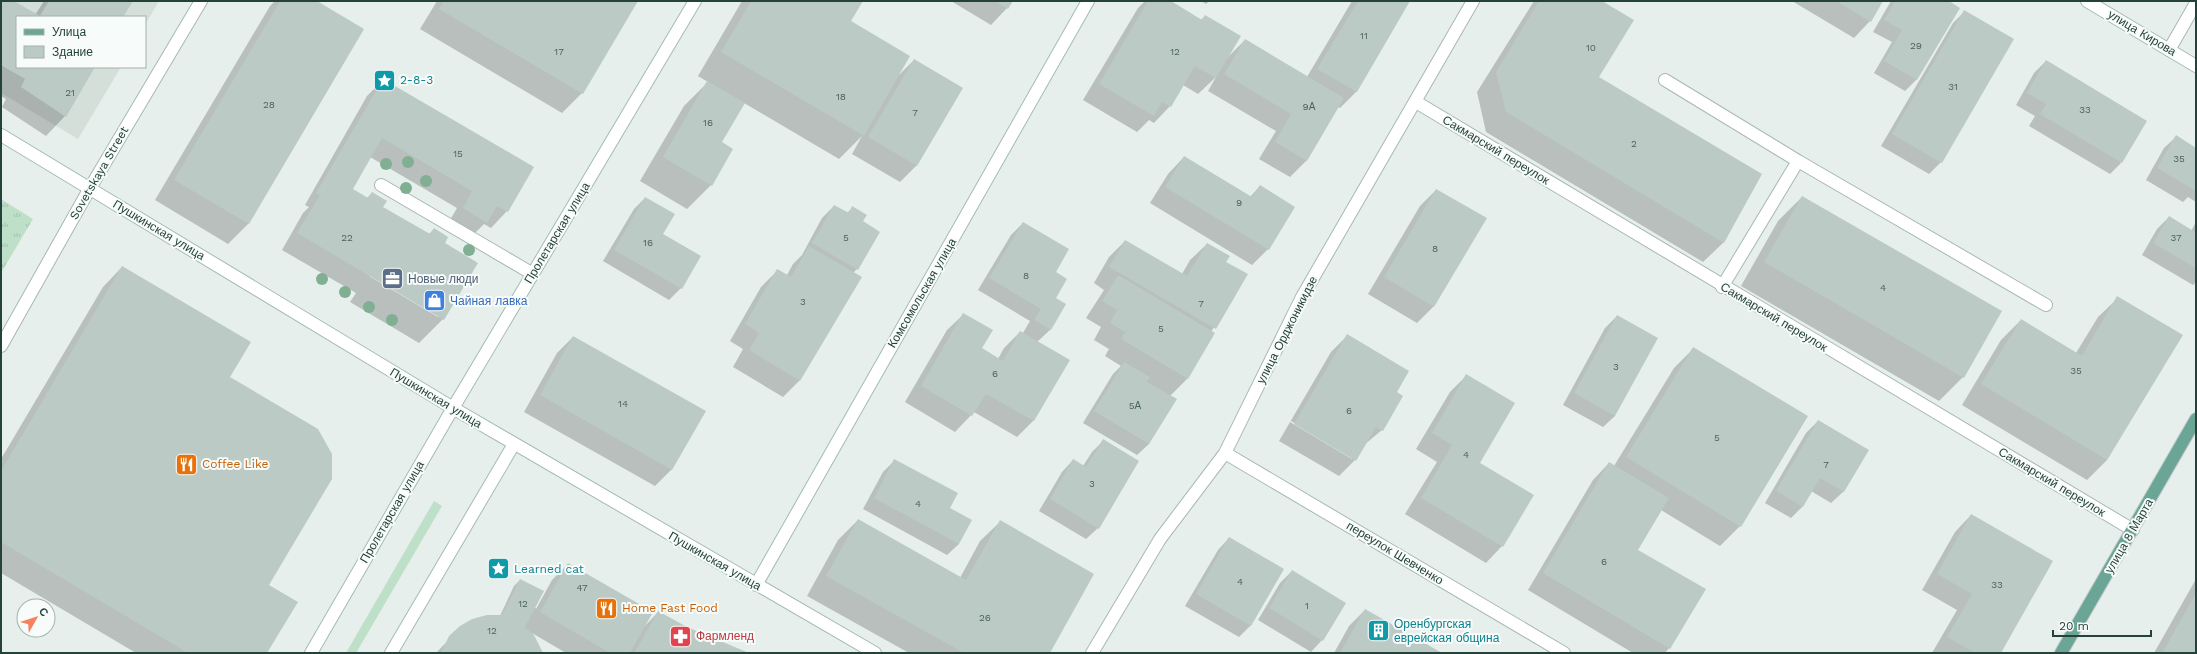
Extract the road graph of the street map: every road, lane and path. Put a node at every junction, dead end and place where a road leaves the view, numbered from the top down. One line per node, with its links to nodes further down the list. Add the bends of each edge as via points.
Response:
1 (201, 1): 14 (main road, Sovetskaya Street)
2 (695, 1): 15 (main road, Пролетарская улица)
3 (1088, 1): 24 (main road, Комсомольская улица)
4 (1473, 1): 10 (main road, улица Орджоникидзе)
5 (2088, 1): 7 (main road, улица Кирова)
6 (2196, 3): 7 (main road)
7 (2169, 50): 8 (main road, улица Кирова)
8 (2196, 66)
9 (1666, 80): 12 (main road)
10 (1416, 102): 16 (main road, Сакмарский переулок); 22 (main road, улица Орджоникидзе, via 1302,297)
11 (1, 135): 14 (main road, Пушкинская улица)
12 (1798, 162): 16 (main road); 17 (main road)
13 (381, 185): 15 (main road)
14 (90, 188): 18 (main road, Sovetskaya Street); 19 (main road, Пушкинская улица)
15 (533, 274): 19 (main road, Пролетарская улица)
16 (1722, 287): 23 (main road, Сакмарский переулок)
17 (2046, 305)
18 (1, 346)
19 (453, 408): 21 (main road, Пушкинская улица); 25 (main road, Пролетарская улица)
20 (2196, 419): 23 (main road, улица 8 Марта)
21 (514, 444): 24 (main road, Пушкинская улица); 26 (main road)
22 (1225, 453): 28 (main road, улица Орджоникидзе, via 1160,539); 29 (main road, переулок Шевченко)
23 (2133, 530): 30 (main road, улица 8 Марта)
24 (756, 585): 27 (main road, Пушкинская улица)
25 (311, 653)
26 (391, 653)
27 (875, 653)
28 (1092, 653)
29 (1564, 653)
30 (2061, 653)

